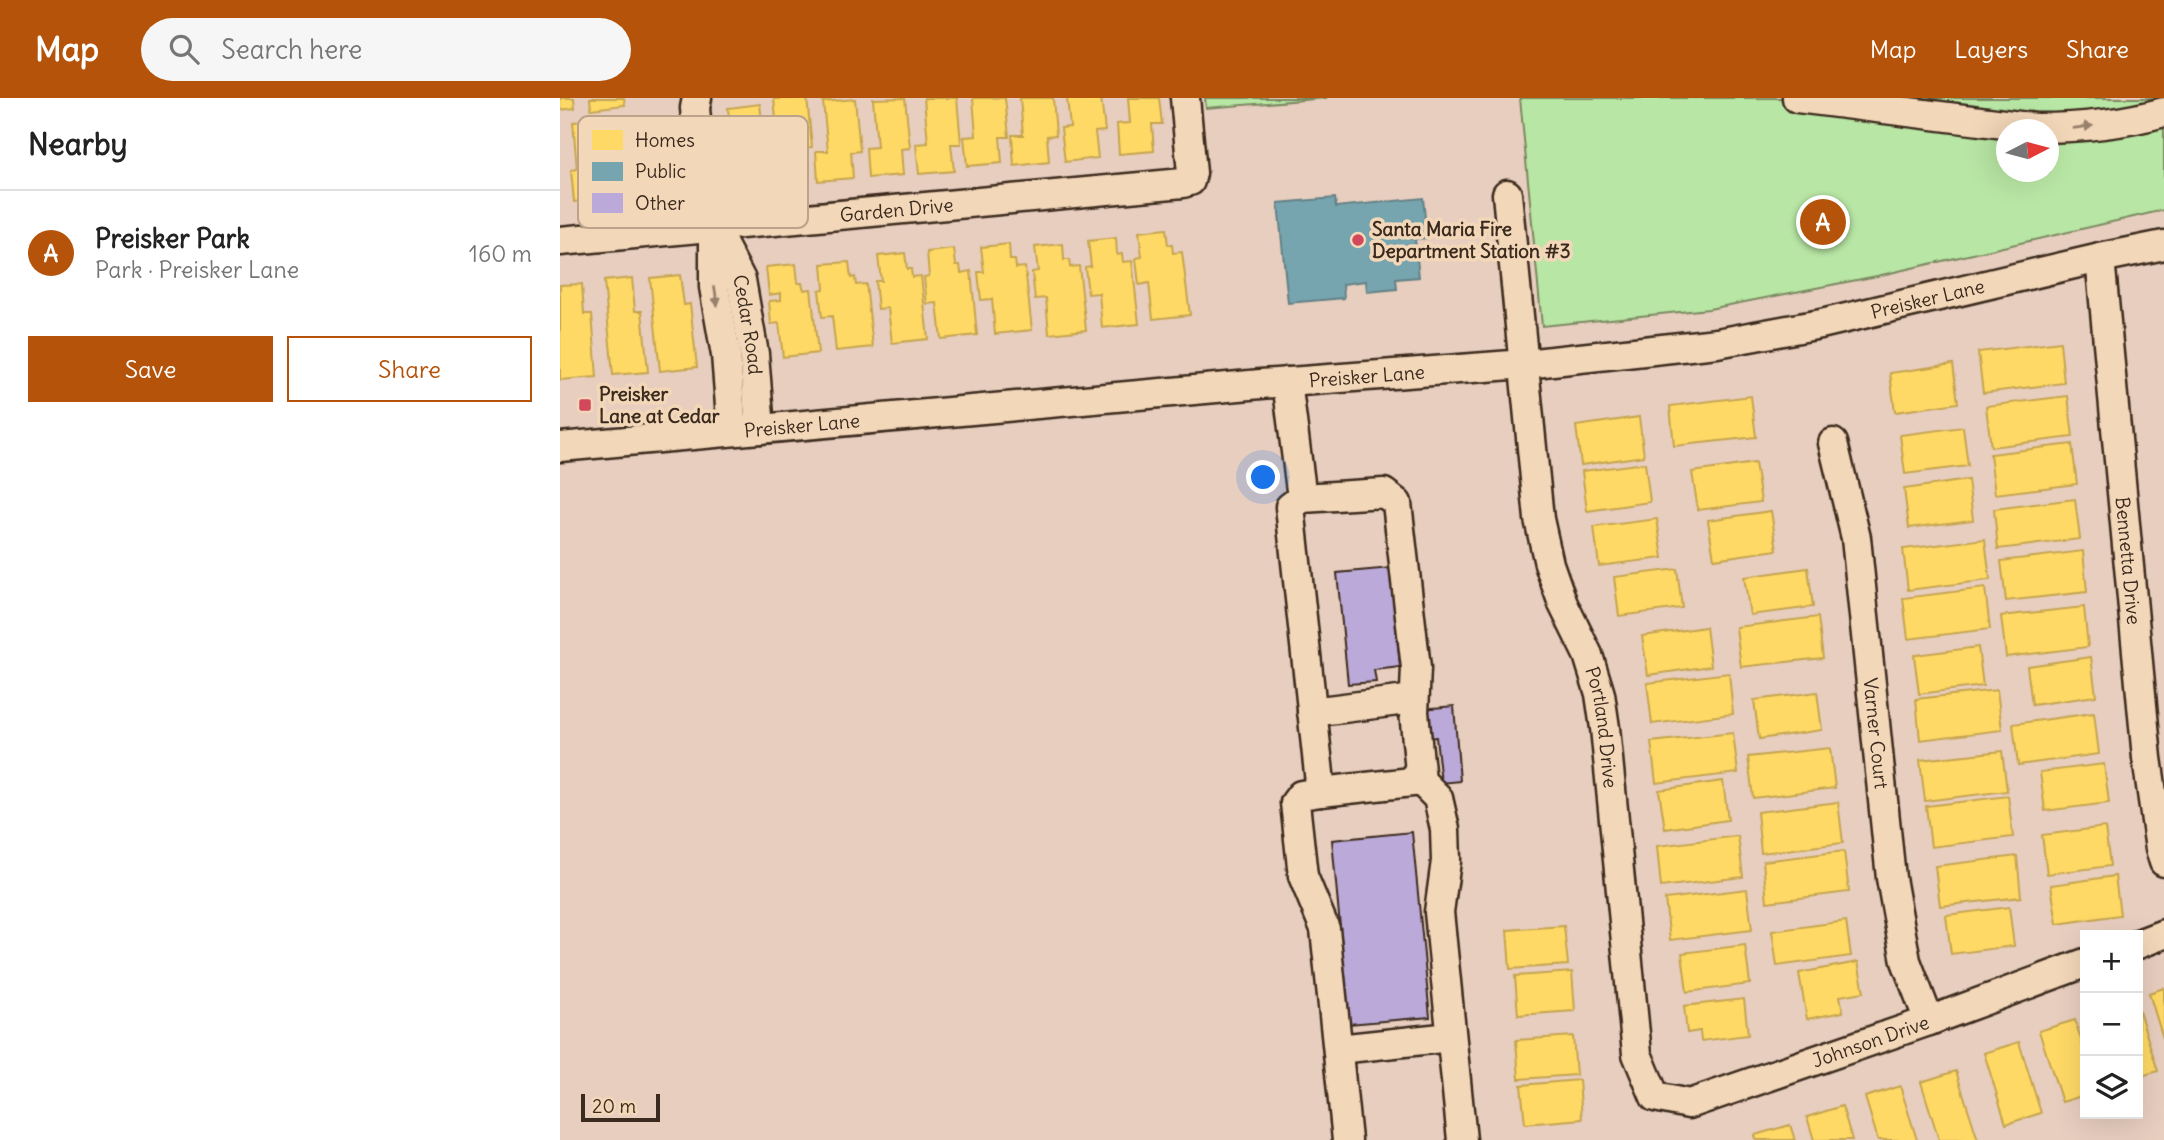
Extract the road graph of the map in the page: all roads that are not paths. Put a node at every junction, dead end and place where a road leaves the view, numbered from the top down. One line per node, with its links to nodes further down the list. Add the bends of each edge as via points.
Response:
1 (697, 98): 5 (street, Cedar Road)
2 (1185, 98): 7 (street, Garden Drive, via 1190,181)
3 (1797, 98): 4 (street, one-way to 4, via 2036,128 2137,120)
4 (2164, 112)
5 (696, 116)
6 (1507, 194): 12 (street, Portland Drive)
7 (808, 219)
8 (714, 228): 9 (street, Garden Drive); 14 (street, Cedar Road, via 741,280 754,354); 15 (street, Cedar Road, one-way to 15, via 714,287)
9 (560, 241)
10 (2164, 245): 11 (street, Preisker Lane)
11 (2100, 258): 12 (street, Preisker Lane, via 1717,343); 23 (street, Bennetta Drive, via 2147,758)
12 (1524, 365): 13 (street, Preisker Lane); 30 (street, Portland Drive, via 1539,519 1549,564 1600,694 1637,1054)
13 (1287, 382): 14 (street, Preisker Lane); 18 (street)
14 (760, 429): 15 (street, Preisker Lane)
15 (732, 431): 17 (street, Preisker Lane)
16 (1833, 443): 27 (street, Varner Court, via 1856,538 1891,878 1906,961)
17 (560, 447)
18 (1302, 498): 19 (street, via 1384,492 1397,503 1416,668); 20 (street, via 1290,507)
19 (1414, 699): 20 (street); 21 (street)
20 (1312, 712): 22 (street)
21 (1422, 781): 22 (street); 28 (street, via 1438,798 1445,829 1439,912)
22 (1321, 792): 29 (street, via 1301,795 1295,803 1303,876 1325,929)
23 (2164, 862)
24 (2164, 934): 25 (street)
25 (2143, 942)
26 (2080, 965): 27 (street, Johnson Drive)
27 (1928, 1021): 30 (street, Johnson Drive, via 1689,1104)
28 (1451, 1037): 29 (street); 32 (street)
29 (1338, 1049): 31 (street)
30 (1655, 1097)
31 (1347, 1140)
32 (1462, 1140)

